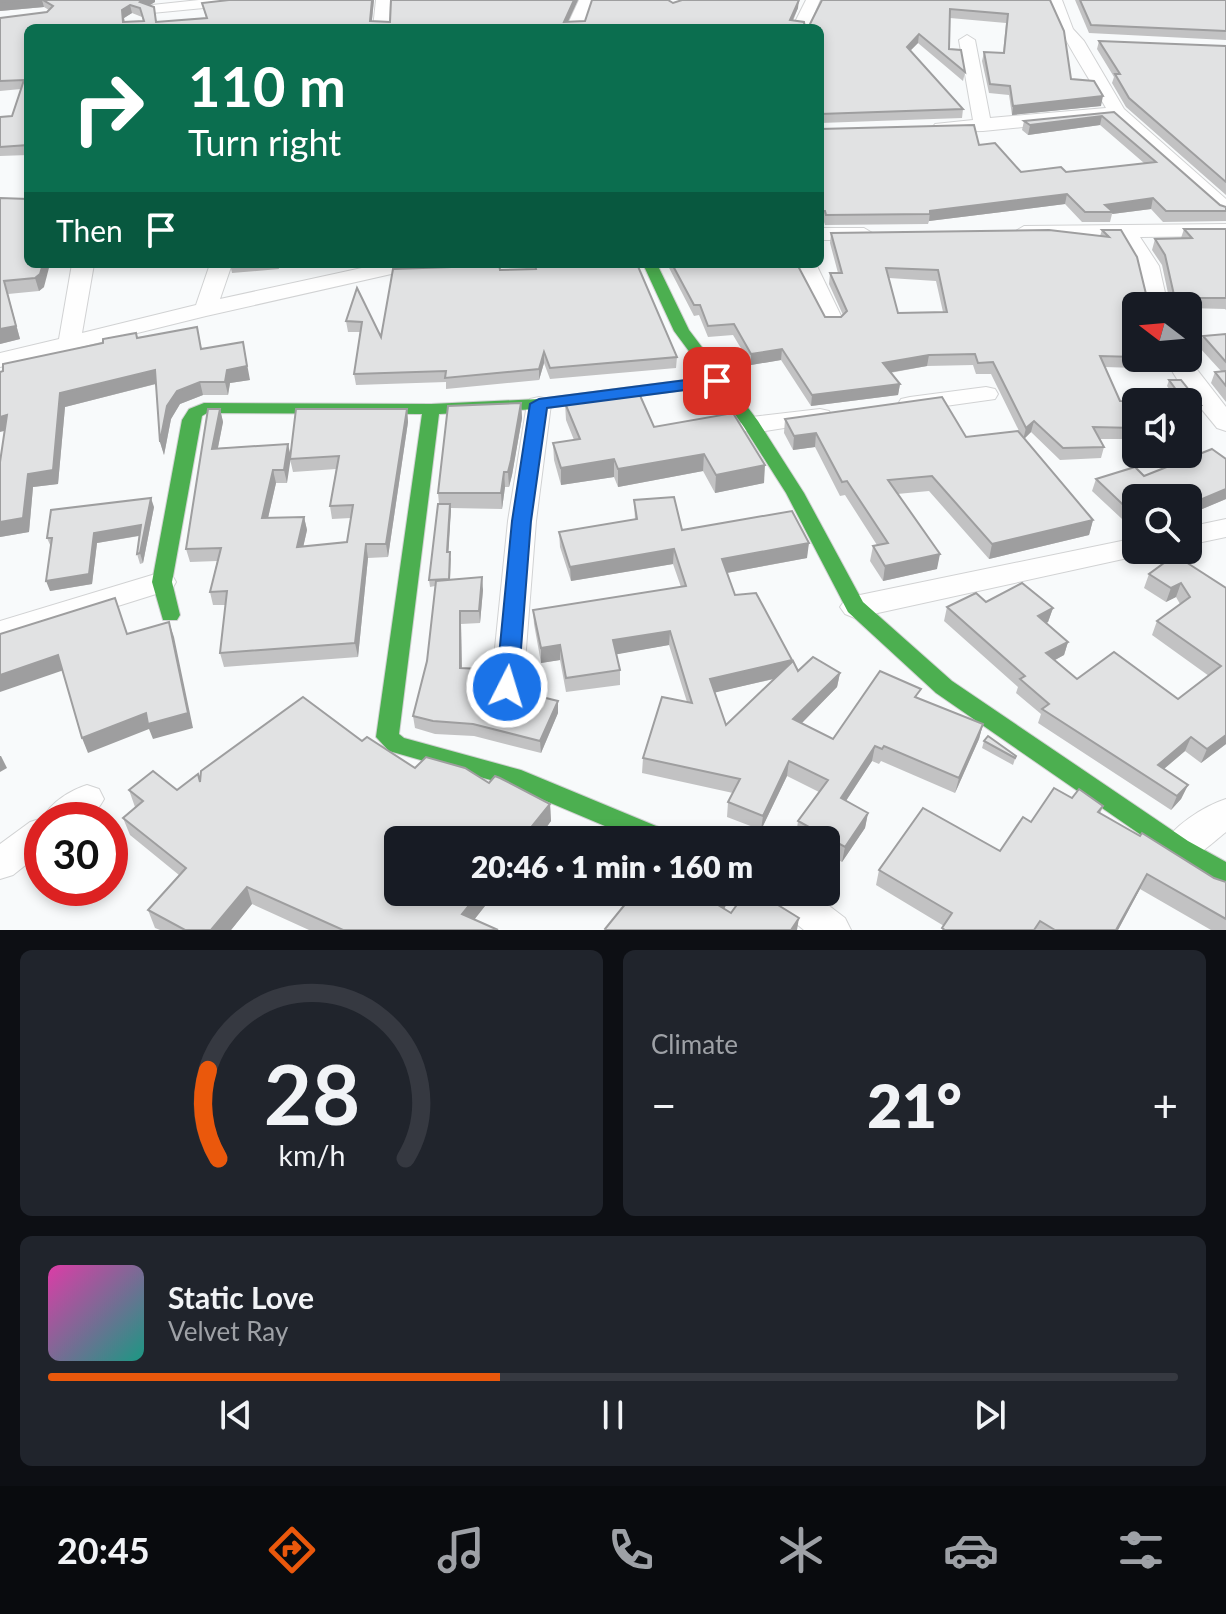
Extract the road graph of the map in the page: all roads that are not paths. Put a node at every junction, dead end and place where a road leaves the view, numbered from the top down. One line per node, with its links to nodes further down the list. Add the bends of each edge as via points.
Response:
1 (245, 0): 6 (street)
2 (383, 0): 7 (street)
3 (586, 0): 8 (street)
4 (813, 0): 9 (street)
5 (1055, 0): 11 (street, via 1066,31 1083,41)
6 (152, 9)
7 (381, 24)
8 (576, 24)
9 (802, 24)
10 (967, 40): 12 (street)
11 (1117, 112): 12 (street); 14 (street)
12 (983, 126): 13 (street)
13 (917, 129)
14 (1226, 209)
15 (1226, 230): 16 (street)
16 (1126, 231): 17 (street); 25 (street, via 1148,266)
17 (1004, 232)
18 (881, 233): 19 (street)
19 (824, 234)
20 (82, 268): 28 (street)
21 (220, 268): 26 (street)
22 (391, 268): 26 (street)
23 (652, 268): 31 (street, via 682,331)
24 (807, 268): 27 (street)
25 (1154, 292)
26 (206, 309): 28 (street)
27 (832, 320)
28 (70, 341): 29 (street)
29 (0, 360)
30 (1184, 372): 37 (street)
31 (717, 381): 33 (street); 38 (street)
32 (986, 394): 34 (street)
33 (539, 404): 35 (street); 46 (street)
34 (893, 406)
35 (431, 409): 42 (street, via 217,407 195,413); 50 (street, via 387,737 397,745 513,777)
36 (846, 412): 38 (street)
37 (1226, 423)
38 (752, 425): 43 (street)
39 (1226, 528): 40 (street)
40 (1202, 533)
41 (1122, 550): 43 (street)
42 (162, 582): 44 (street); 45 (street)
43 (855, 607): 52 (street, via 944,687)
44 (170, 615)
45 (0, 632)
46 (507, 687)
47 (87, 799): 48 (street)
48 (83, 802)
49 (1226, 813): 52 (street)
50 (630, 826)
51 (24, 846): 53 (street)
52 (1179, 848): 54 (street)
53 (0, 864)
54 (1226, 875)
55 (801, 906): 56 (street)
56 (832, 930)

